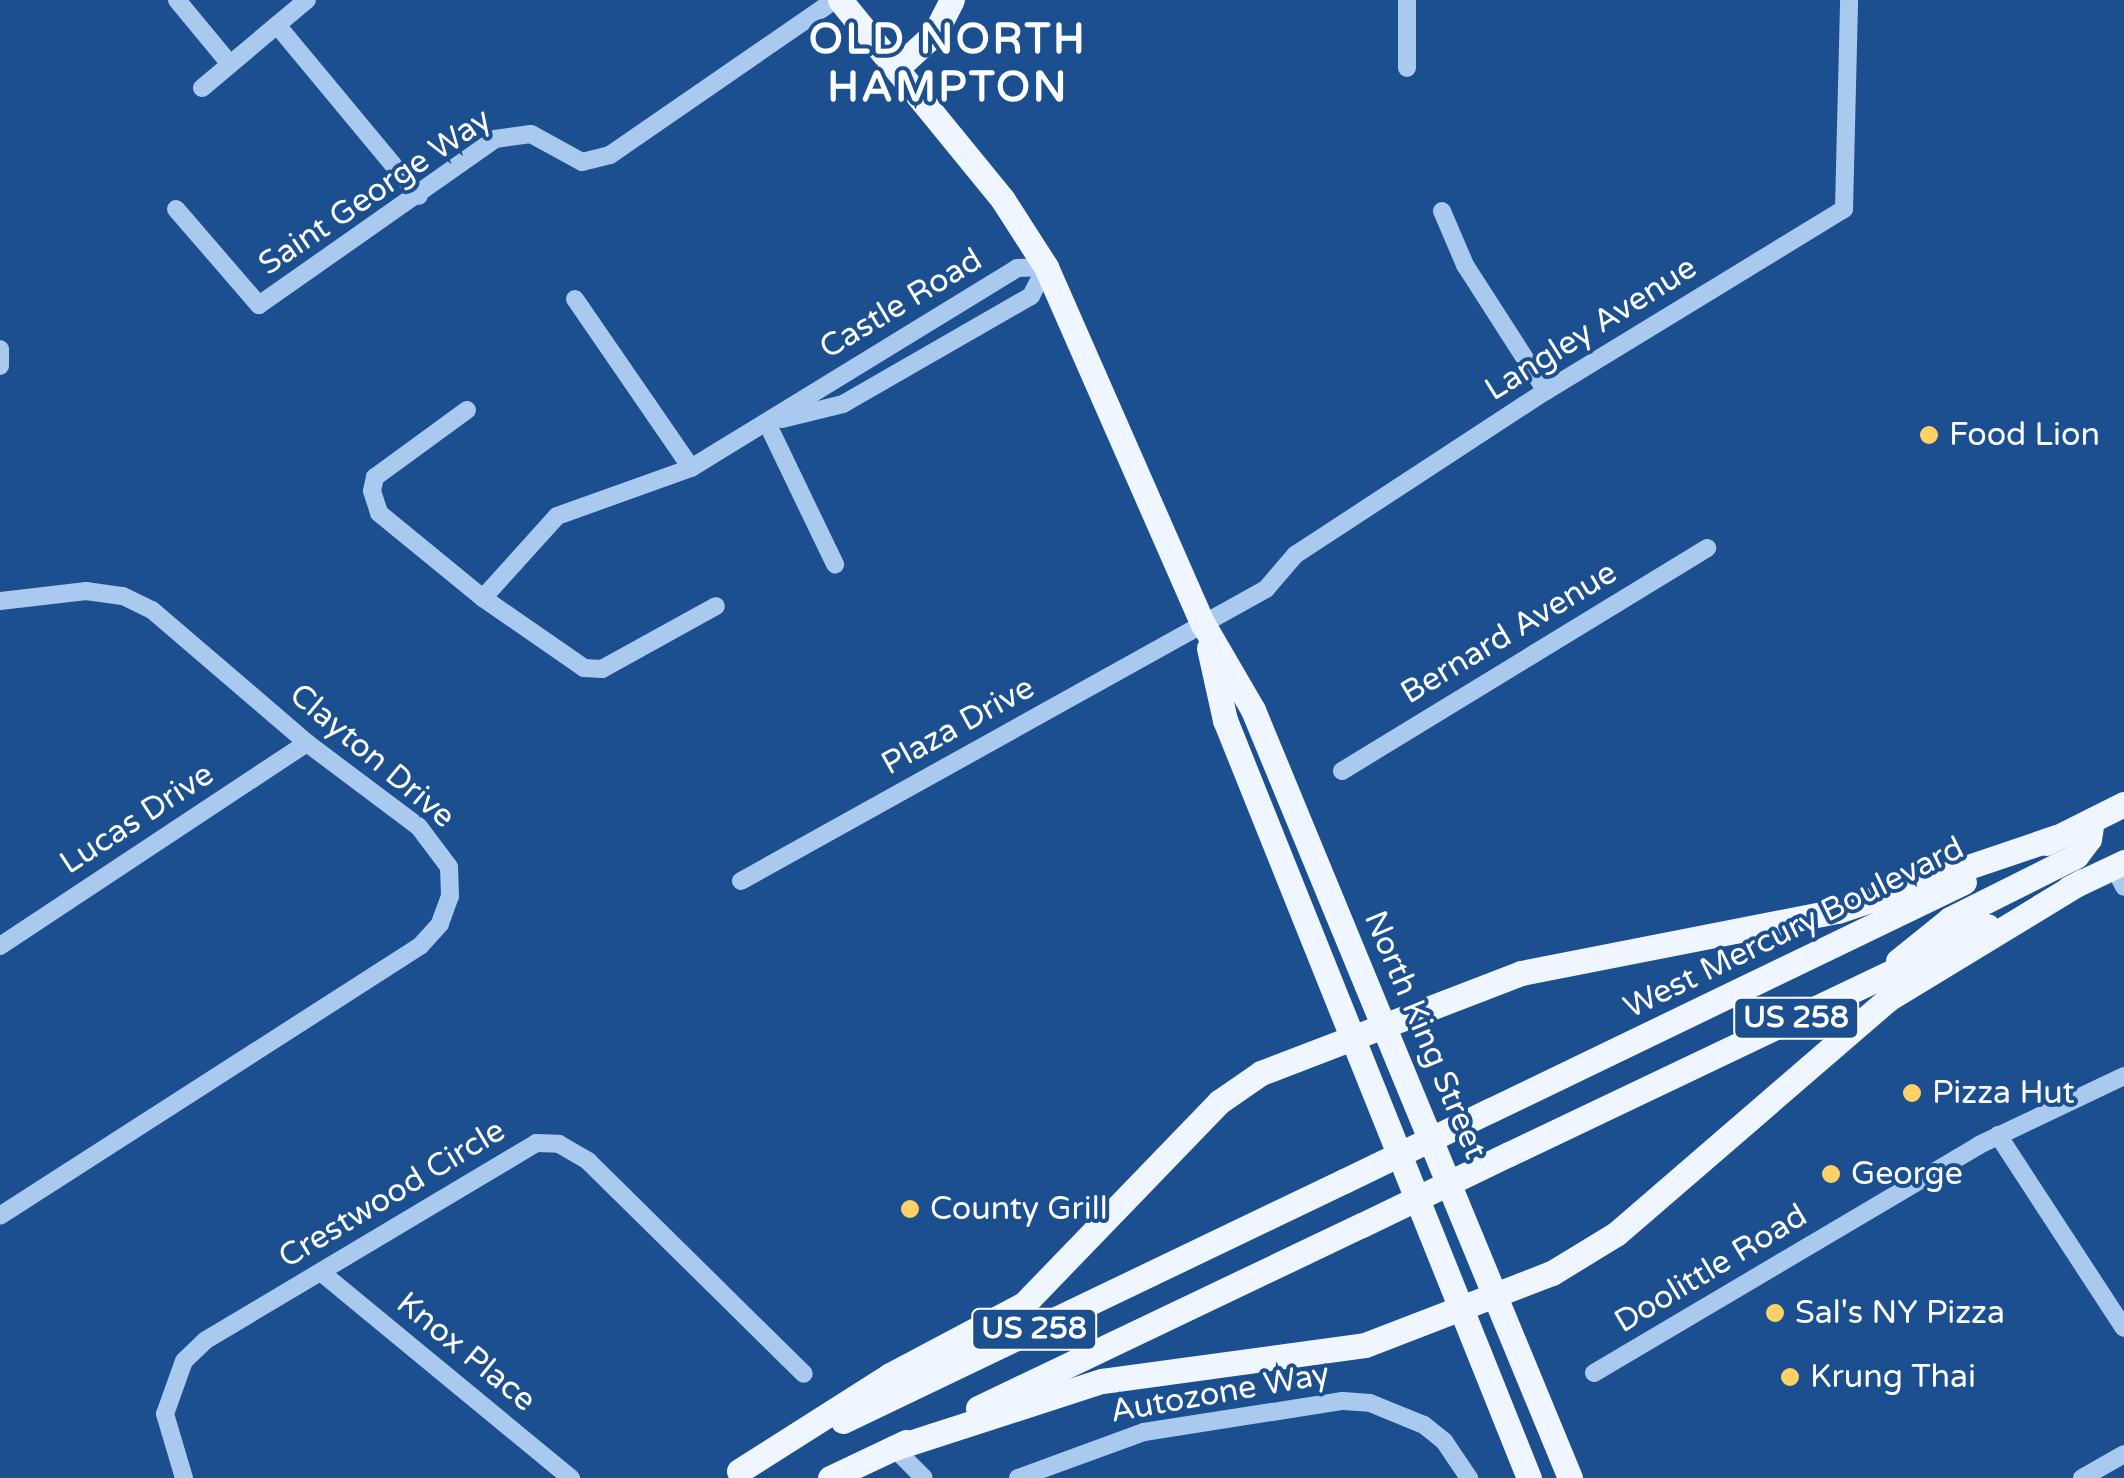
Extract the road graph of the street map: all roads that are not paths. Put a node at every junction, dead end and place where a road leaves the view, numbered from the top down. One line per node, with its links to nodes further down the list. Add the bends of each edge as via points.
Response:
1 (177, 0): 8 (street)
2 (307, 0): 7 (street)
3 (837, 0): 9 (main road, North King Street); 12 (street, Saint George Way, via 610,155 582,162 531,134 512,132)
4 (952, 0): 9 (main road, via 935,33)
5 (1407, 0): 10 (street)
6 (1849, 0): 19 (street, Langley Avenue, via 1844,209)
7 (277, 25): 8 (street); 12 (street)
8 (230, 64): 11 (street)
9 (897, 68): 15 (main road, North King Street, via 1003,200)
10 (1407, 68)
11 (202, 88)
12 (419, 196): 13 (street, Saint George Way, via 259,305)
13 (176, 209)
14 (1442, 211): 19 (street, via 1465,265)
15 (1046, 266): 21 (street, Castle Road, via 1018,268); 21 (street, Castle Road, via 1032,296 842,404); 28 (main road, North King Street)
16 (575, 299): 22 (street)
17 (0, 348): 18 (street)
18 (0, 366)
19 (1546, 391): 28 (street, Langley Avenue, via 1294,555 1266,589)
20 (467, 410): 25 (street, via 376,477 372,492 379,513)
21 (766, 423): 22 (street, Castle Road); 24 (street)
22 (691, 468): 25 (street, Castle Road, via 557,516)
23 (1707, 548): 30 (street, Bernard Avenue)
24 (835, 564)
25 (483, 598): 27 (street, via 584,668 602,669)
26 (0, 601): 29 (street, Clayton Drive, via 86,590 123,596 181,632)
27 (716, 606)
28 (1203, 624): 36 (street, Plaza Drive); 40 (main road, North King Street, via 1253,710); 41 (main road, North King Street, via 1225,720)
29 (307, 743): 38 (street, Lucas Drive); 44 (street, Clayton Drive, via 437,846 449,867 450,896 440,924 420,946)
30 (1342, 770)
31 (2124, 804): 32 (main road, West Mercury Boulevard / US 258)
32 (2092, 820): 33 (main road, West Mercury Boulevard / US 258); 39 (main road, via 2076,856 1938,926)
33 (2057, 837): 40 (main road, via 1838,911 1521,973); 53 (main road, West Mercury Boulevard / US 258, bridge)
34 (2124, 842): 35 (main road)
35 (2121, 872): 37 (main road, US 258)
36 (741, 881)
37 (2082, 882): 39 (main road, US 258); 46 (main road, via 1888,1000 1585,1256)
38 (0, 946)
39 (1880, 978): 51 (main road, US 258, bridge)
40 (1385, 1020): 41 (main road); 46 (main road, North King Street)
41 (1349, 1035): 47 (main road, North King Street); 53 (main road, via 1261,1074 1220,1102 1044,1288 1006,1318 890,1375)
42 (2124, 1076): 43 (street, Doolittle Road)
43 (1998, 1135): 48 (street); 49 (street, Doolittle Road)
44 (0, 1216)
45 (322, 1273): 50 (street, Crestwood Circle, via 514,1151 559,1144 588,1162); 54 (street, Crestwood Circle, via 206,1340 184,1361 165,1414); 55 (street, Knox Place)
46 (1498, 1296): 47 (main road); 61 (main road, North King Street)
47 (1463, 1310): 51 (main road, via 1365,1346 1102,1382); 60 (main road, North King Street)
48 (2124, 1328)
49 (1594, 1373)
50 (804, 1374)
51 (894, 1448): 56 (main road, US 258); 57 (street)
52 (2124, 1454): 62 (street)
53 (731, 1474)
54 (184, 1478)
55 (572, 1478)
56 (830, 1478)
57 (924, 1478)
58 (1018, 1478): 59 (street, Autozone Way, via 1144,1432 1343,1401 1370,1403 1424,1425)
59 (1469, 1478)
60 (1530, 1478)
61 (1570, 1478)
62 (2082, 1478)

